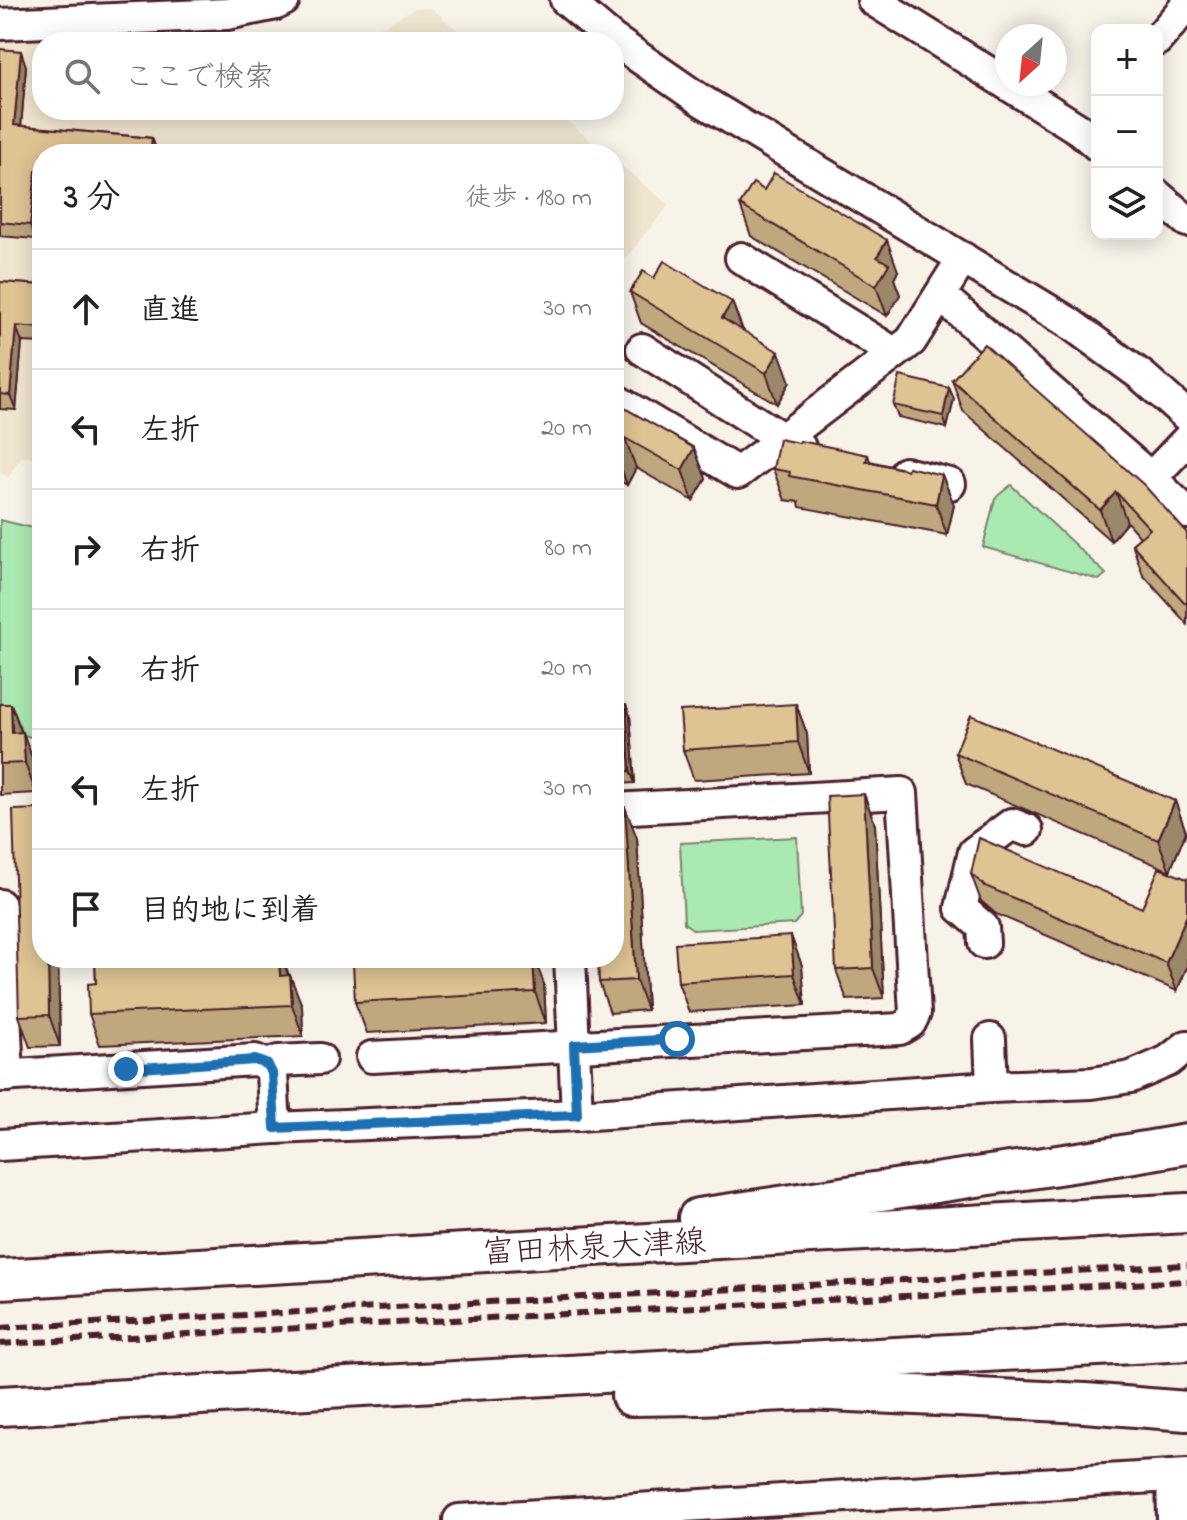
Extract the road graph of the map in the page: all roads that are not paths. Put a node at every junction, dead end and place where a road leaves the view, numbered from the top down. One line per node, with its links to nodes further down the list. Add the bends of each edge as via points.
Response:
1 (284, 0): 5 (street, via 227,14)
2 (566, 0): 6 (street)
3 (888, 4): 9 (street)
4 (1187, 5): 7 (street)
5 (0, 24)
6 (604, 32)
7 (1163, 33)
8 (624, 47): 15 (street, via 699,99)
9 (995, 76)
10 (1030, 96): 11 (street)
11 (1091, 128)
12 (1163, 200): 13 (street)
13 (1187, 221)
14 (741, 258): 18 (street)
15 (963, 258): 16 (street); 20 (street, via 1068,322)
16 (940, 295): 18 (street, via 911,341); 25 (street)
17 (642, 349): 21 (street)
18 (891, 356): 21 (street)
19 (624, 405): 21 (street, via 738,473)
20 (1187, 416)
21 (783, 439): 23 (street)
22 (1187, 440): 25 (street)
23 (823, 454)
24 (875, 467): 26 (street)
25 (1151, 478): 27 (street)
26 (950, 484)
27 (1187, 513)
28 (624, 808): 34 (street, via 902,793 915,1013 900,1029)
29 (1027, 830): 31 (street, via 1012,824 974,852 961,908 983,927)
30 (0, 905): 39 (street)
31 (984, 943)
32 (570, 968): 34 (street)
33 (990, 1039): 40 (street)
34 (574, 1045): 36 (street); 41 (street)
35 (1187, 1046): 40 (street, via 1131,1077)
36 (372, 1057)
37 (320, 1059): 38 (street)
38 (268, 1065): 39 (street, via 241,1060); 42 (street)
39 (4, 1076)
40 (992, 1087): 41 (street)
41 (577, 1115): 42 (street)
42 (275, 1128): 44 (street)
43 (1187, 1144): 46 (main road, via 717,1215)
44 (0, 1145)
45 (1187, 1213): 46 (main road, 富田林泉大津線)
46 (393, 1257): 47 (main road, 富田林泉大津線)
47 (0, 1279)
48 (1187, 1342): 49 (main road)
49 (221, 1393): 50 (main road); 51 (main road, via 494,1397 809,1390)
50 (0, 1406)
51 (1187, 1411)
52 (1179, 1476): 53 (street); 54 (street)
53 (459, 1520)
54 (1173, 1520)

